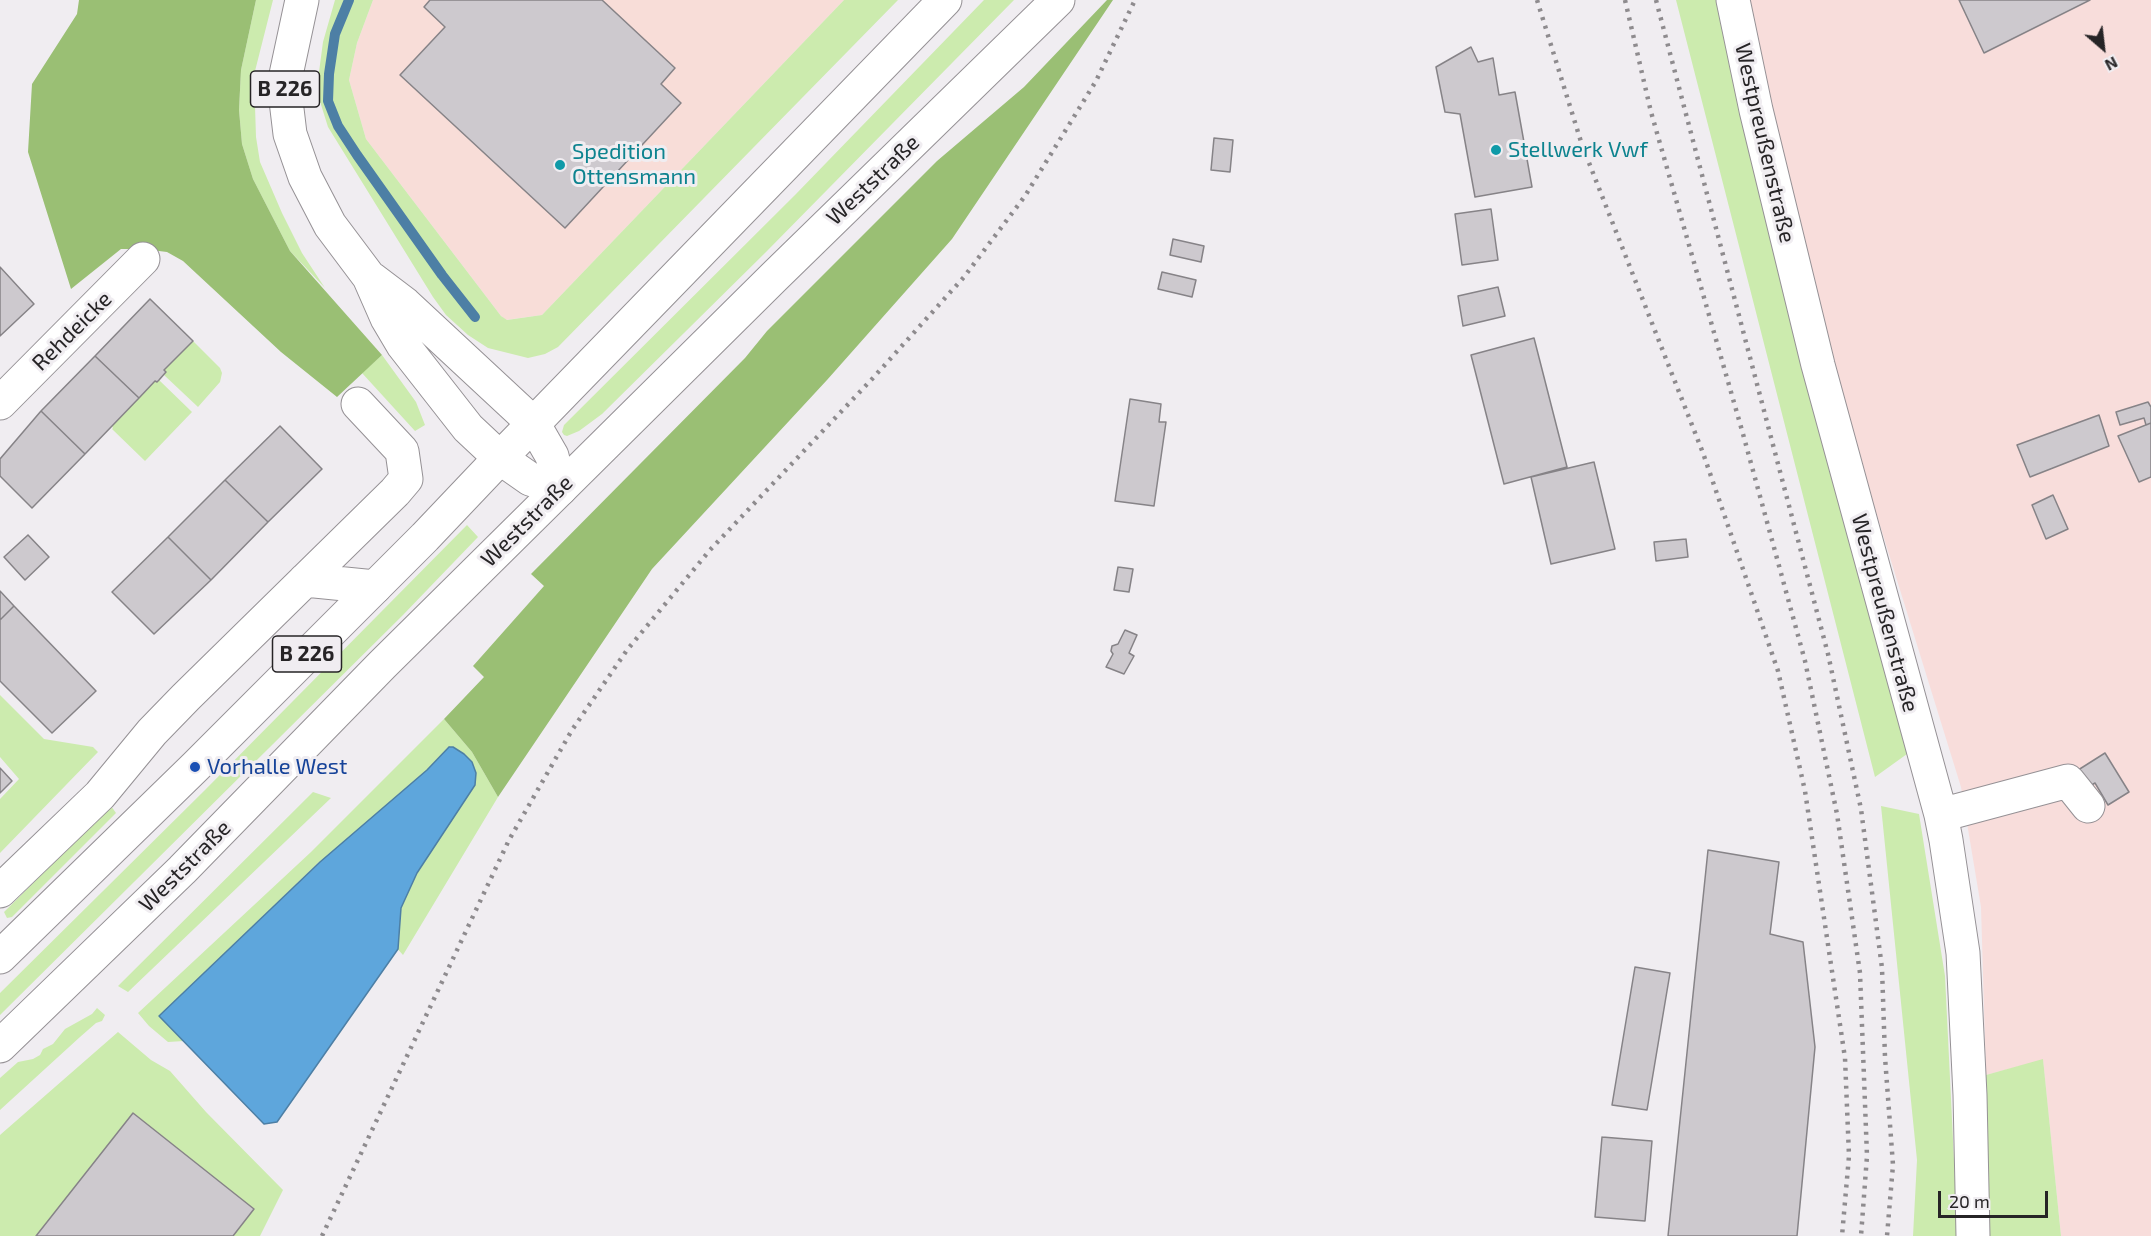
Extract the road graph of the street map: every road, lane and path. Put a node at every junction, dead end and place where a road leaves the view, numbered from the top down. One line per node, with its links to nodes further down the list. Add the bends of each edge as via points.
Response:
1 (302, 0): 6 (street, B 226, via 284,84 290,134 305,177 330,225)
2 (945, 0): 9 (street)
3 (1058, 0): 11 (street, Weststraße)
4 (1732, 0): 15 (street, Westpreußenstraße, via 1818,365)
5 (143, 259): 7 (street, Rehdeicke)
6 (369, 277): 9 (street, B 226, via 405,304); 10 (street, B 226, via 403,345 468,428)
7 (0, 402)
8 (358, 404): 12 (street, via 402,451 405,479)
9 (533, 423): 10 (street); 11 (street, B 226, via 552,456)
10 (500, 458): 11 (street, via 530,479); 13 (street, B 226)
11 (560, 489): 18 (street, Weststraße / B 226, via 182,870)
12 (305, 580): 13 (street); 16 (street, via 152,732 100,795)
13 (375, 586): 17 (street, B 226)
14 (2088, 806): 15 (street, via 2068,780)
15 (1941, 816): 19 (street, Westpreußenstraße, via 1963,953)
16 (0, 891)
17 (0, 957)
18 (0, 1046)
19 (1973, 1236)

